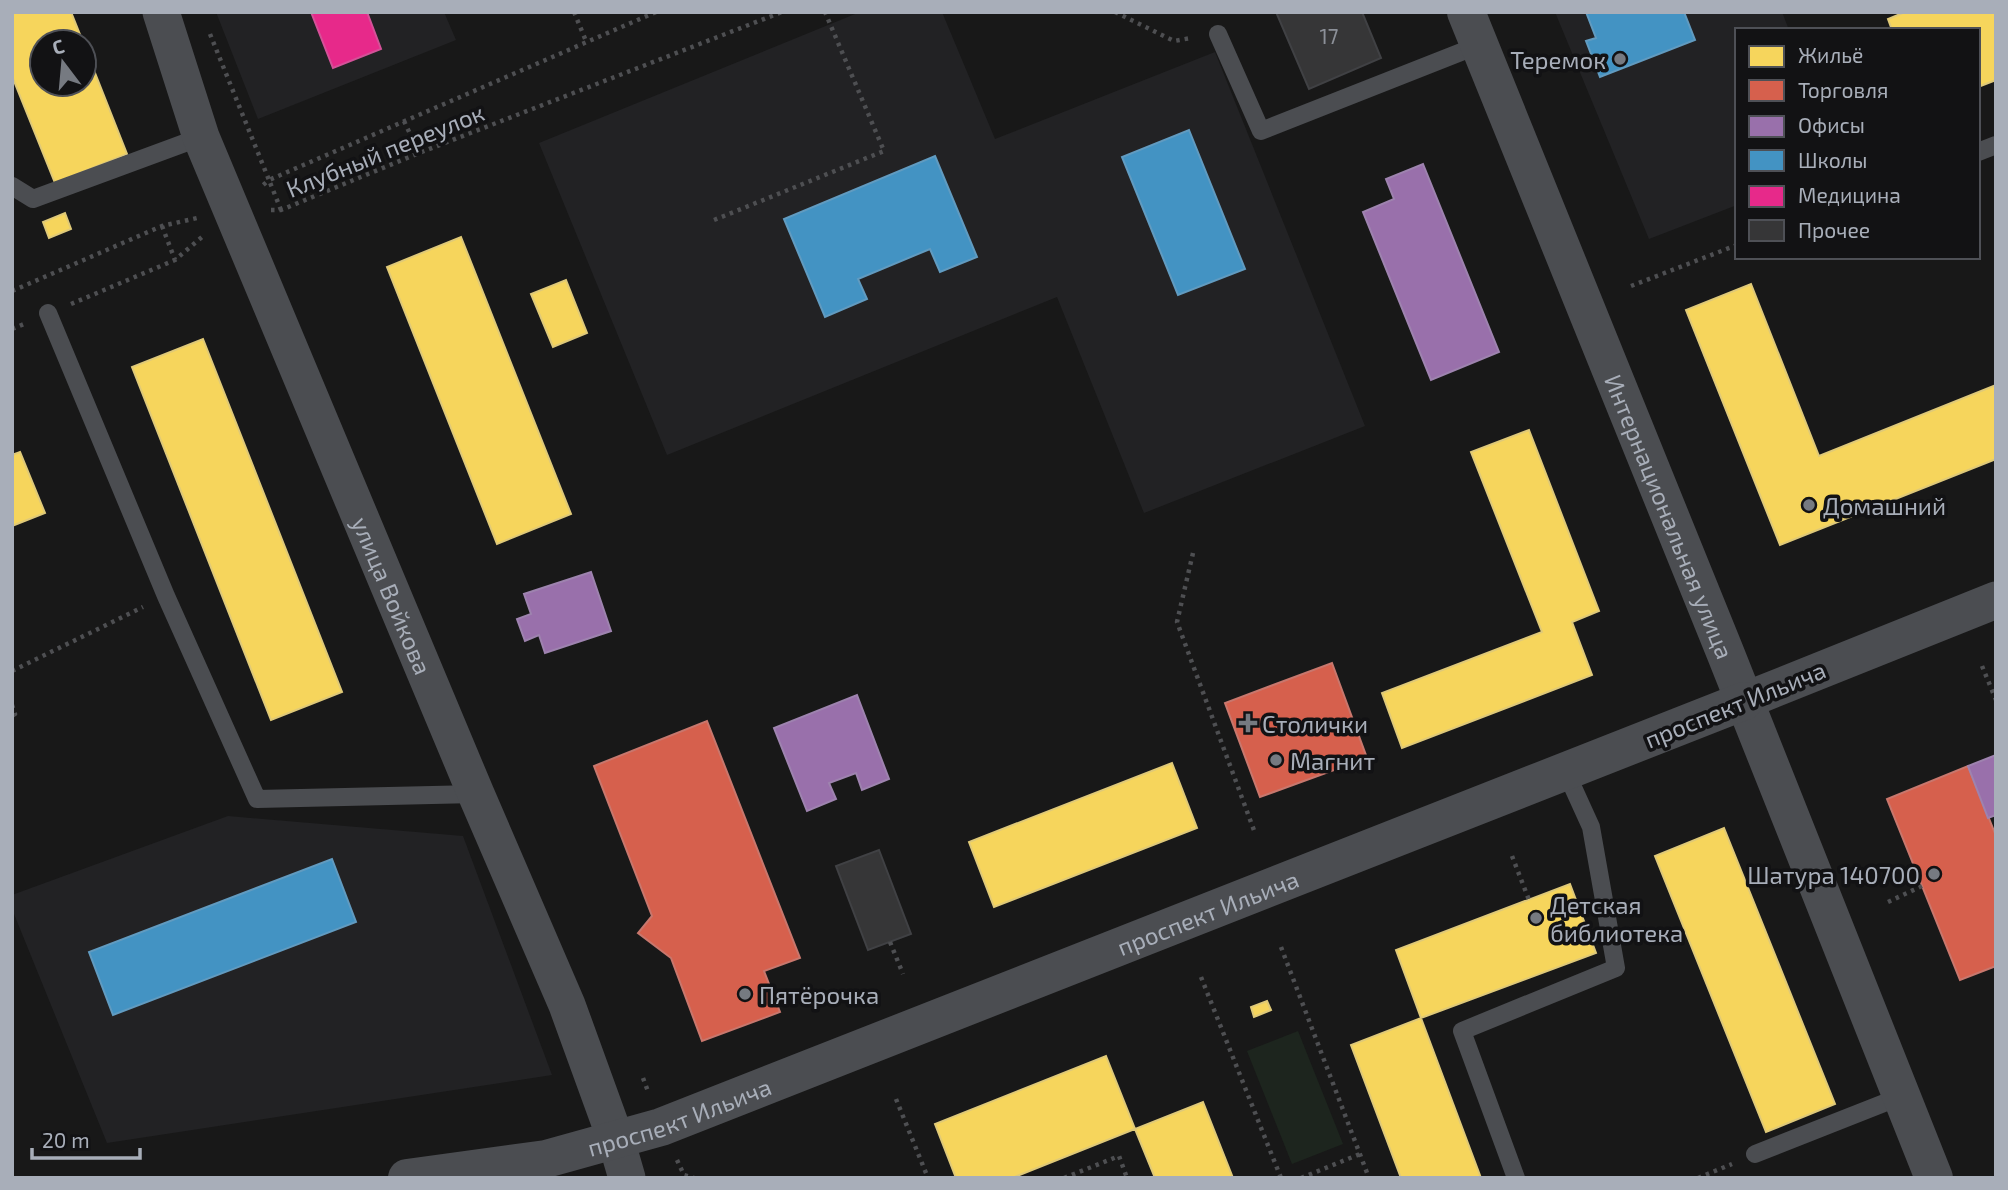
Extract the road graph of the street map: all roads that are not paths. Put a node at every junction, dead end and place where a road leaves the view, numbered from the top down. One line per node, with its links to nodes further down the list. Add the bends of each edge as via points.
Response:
1 (161, 12): 4 (street, улица Войкова)
2 (1472, 28): 3 (lane, via 1261,131); 8 (street, Интернациональная улица)
3 (1218, 34)
4 (201, 137): 5 (lane, via 33,199); 10 (street, улица Войкова)
5 (12, 186)
6 (48, 313): 10 (lane, via 257,799)
7 (1996, 600): 8 (street, проспект Ильича)
8 (1744, 701): 9 (street, проспект Ильича); 11 (street, Интернациональная улица)
9 (1566, 772): 12 (street, проспект Ильича, via 661,1127); 16 (lane, via 1591,827 1616,968 1462,1031)
10 (476, 794): 12 (street, улица Войкова, via 567,1005)
11 (1902, 1096): 13 (lane); 17 (street, Интернациональная улица)
12 (616, 1140): 14 (street, проспект Ильича, via 546,1159); 15 (street, улица Войкова)
13 (1755, 1154)
14 (407, 1178)
15 (627, 1178)
16 (1516, 1178)
17 (1934, 1178)

